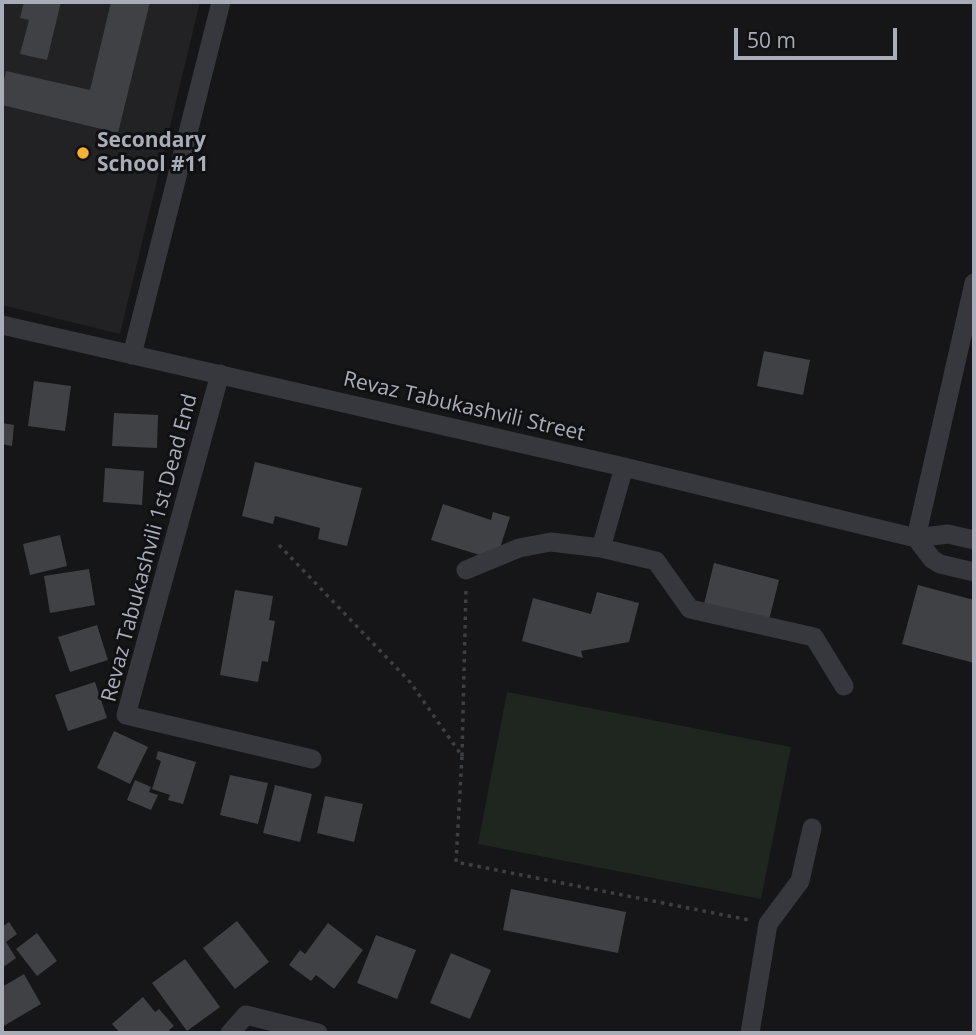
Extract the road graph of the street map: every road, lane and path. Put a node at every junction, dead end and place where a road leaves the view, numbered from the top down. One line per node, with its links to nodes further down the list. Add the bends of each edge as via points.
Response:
1 (221, 2): 4 (street)
2 (974, 282): 7 (street)
3 (2, 325): 4 (street, Revaz Tabukashvili Street)
4 (132, 355): 5 (street, Revaz Tabukashvili Street)
5 (220, 374): 6 (street, Revaz Tabukashvili Street); 15 (street, Revaz Tabukashvili 1st Dead End, via 126,715)
6 (624, 467): 7 (street, Revaz Tabukashvili Street); 10 (street)
7 (916, 538): 8 (street, Revaz Tabukashvili Street, via 948,534); 12 (street, via 940,564)
8 (974, 540)
9 (279, 545): 14 (path, via 410,682)
10 (601, 548): 11 (street, via 551,542 519,548); 13 (street, via 656,561 690,609 814,637)
11 (466, 570): 14 (path)
12 (974, 572)
13 (844, 686)
14 (462, 757): 17 (path, via 456,862)
15 (312, 759)
16 (812, 828): 17 (street, via 800,881)
17 (768, 924): 20 (street)
18 (230, 1033): 19 (street, via 246,1016)
19 (318, 1033)
20 (750, 1033)

